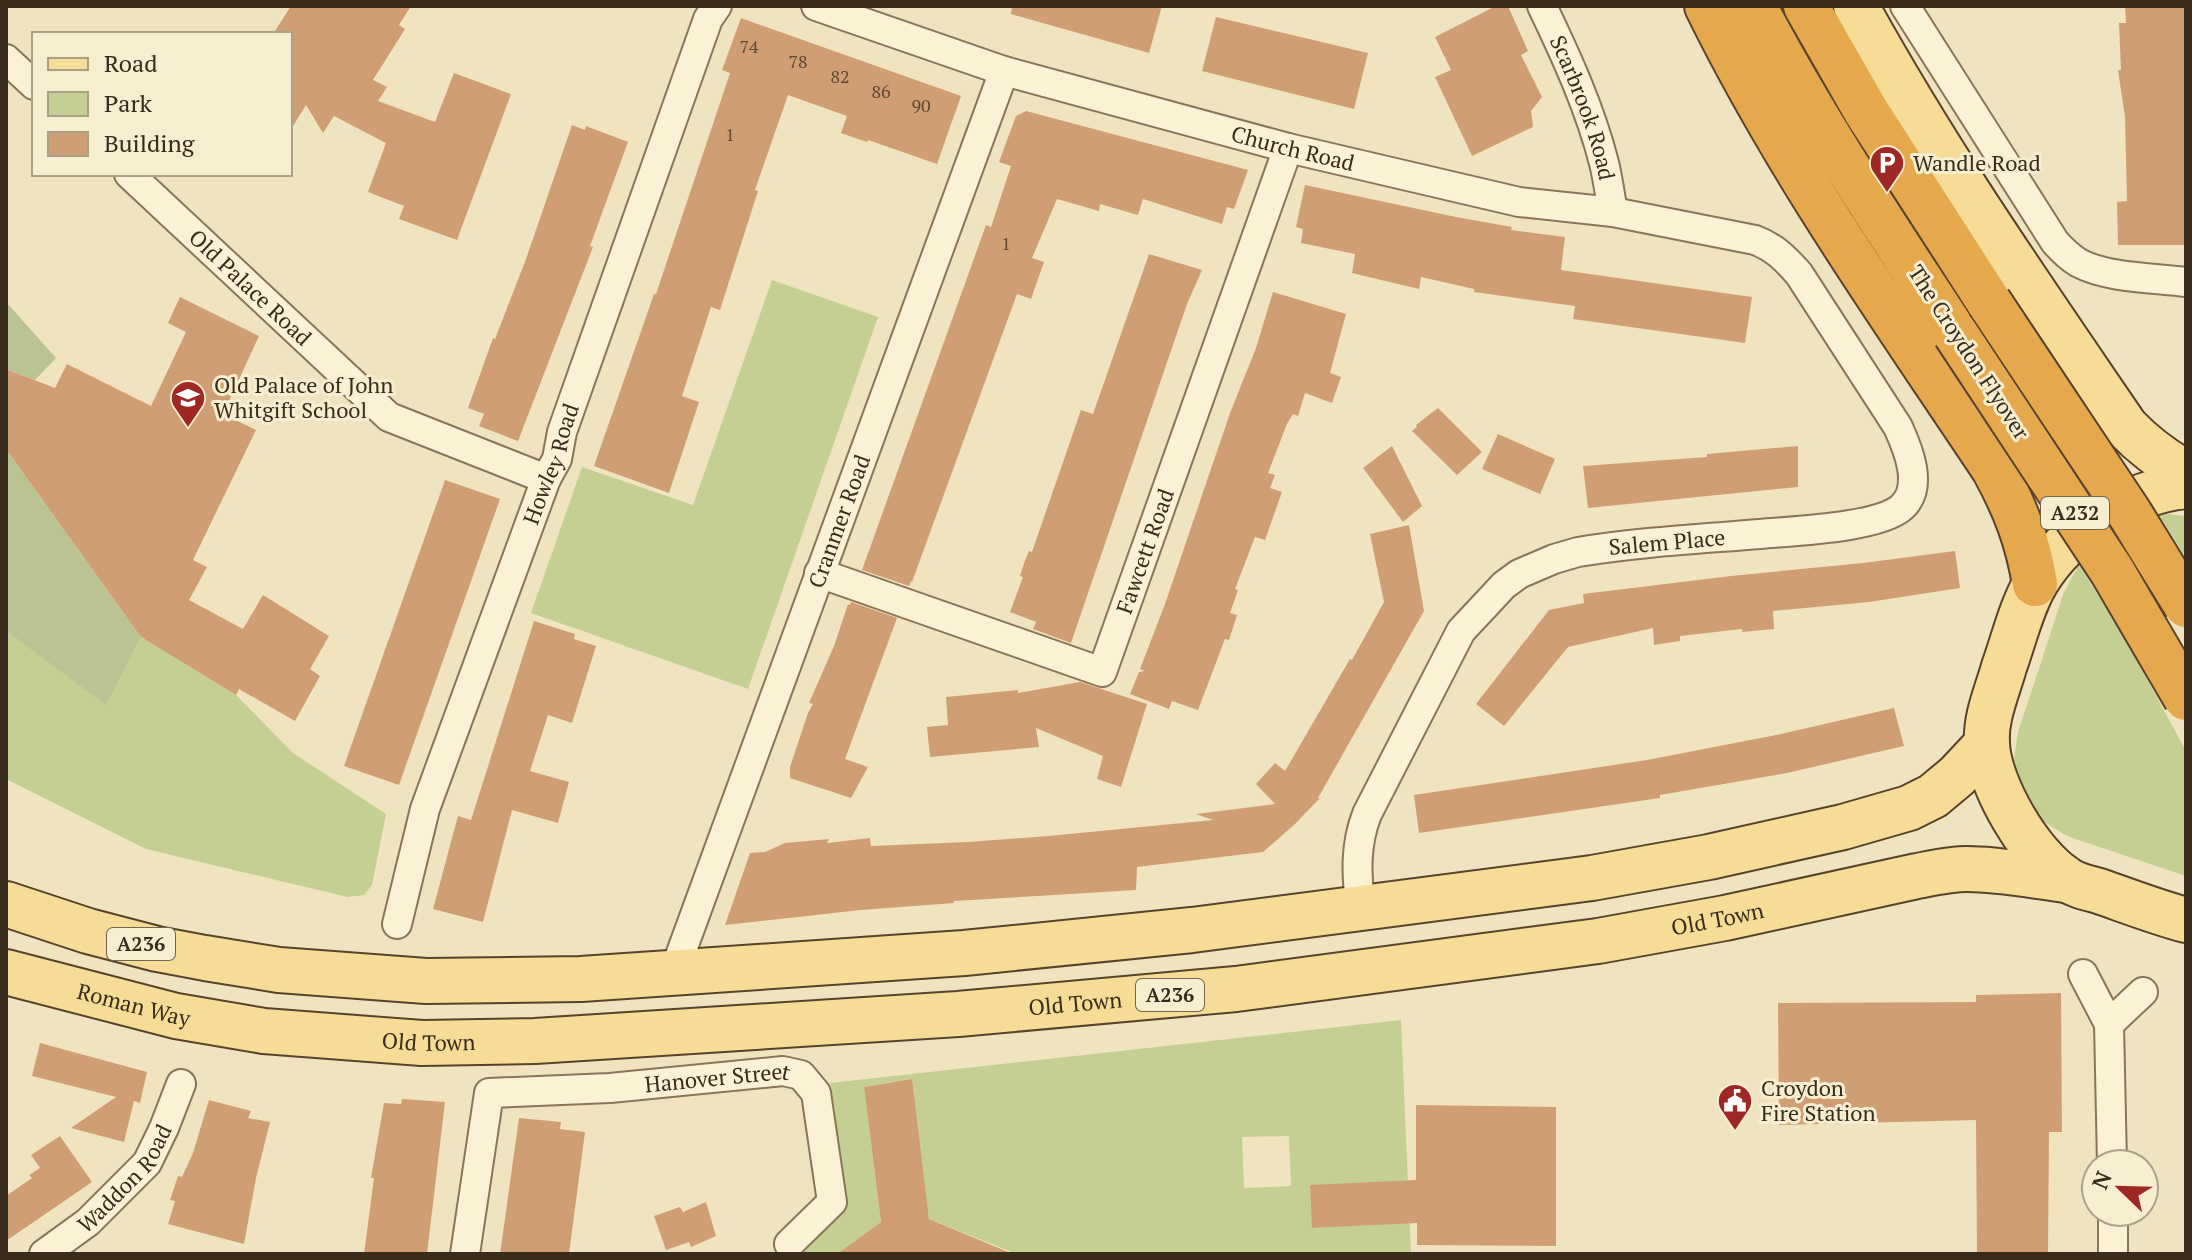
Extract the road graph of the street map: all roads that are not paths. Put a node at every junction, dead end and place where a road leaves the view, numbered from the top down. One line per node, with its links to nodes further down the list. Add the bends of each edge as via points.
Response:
1 (717, 6): 18 (street, Howley Road, via 708,19)
2 (816, 6): 10 (street, Church Road)
3 (1542, 6): 14 (street, Scarbrook Road, via 1598,144)
4 (1707, 6): 21 (highway, via 1856,262 1994,469 2013,503)
5 (1754, 6): 23 (highway, The Croydon Flyover / A232, bridge, via 1839,156 2112,571)
6 (1806, 6): 22 (highway, The Croydon Flyover / A232, bridge, via 1905,175)
7 (1905, 6): 16 (street, via 2065,253 2087,267)
8 (1858, 10): 17 (main road, via 2005,249 2126,427 2162,460)
9 (6, 59): 11 (street)
10 (1004, 71): 12 (street, Church Road); 20 (street, Cranmer Road)
11 (32, 83)
12 (1288, 148): 14 (street, Church Road, via 1519,202); 20 (street, Fawcett Road, via 1102,672)
13 (131, 176): 18 (street, Old Palace Road, via 389,417)
14 (1613, 212): 15 (street, Church Road, via 1745,237)
15 (1779, 253): 27 (street, Salem Place, via 1799,274 1898,427 1911,462 1908,500 1880,518 1847,525 1578,552 1504,585 1461,631 1367,814 1358,847)
16 (2186, 282)
17 (2186, 473)
18 (546, 479): 29 (street, Howley Road, via 425,809)
19 (2186, 486): 21 (main road, via 2141,496 2102,518 2067,544)
20 (819, 573): 31 (street, Cranmer Road)
21 (2035, 584): 24 (main road, via 1993,703)
22 (2186, 605)
23 (2186, 698)
24 (1987, 744): 25 (main road, via 1997,787 2014,817 2038,852); 27 (main road, A236, via 1933,796 1843,827 1592,878)
25 (2067, 880): 28 (main road); 35 (main road, Old Town / A236, via 1977,870 1935,872 1588,943 1236,989 958,1014 457,1043)
26 (6, 904): 31 (main road, A236, via 157,949 279,970 456,982)
27 (1361, 908): 31 (main road, A236, via 980,951)
28 (2186, 920)
29 (397, 924)
30 (6, 972): 35 (main road, Roman Way / A236, via 176,1016)
31 (674, 972)
32 (2083, 974): 34 (street)
33 (2143, 992): 34 (street)
34 (2109, 1024): 37 (street)
35 (264, 1031)
36 (181, 1084): 40 (street, Waddon Road, via 147,1163 88,1222)
37 (2112, 1148)
38 (2113, 1228): 42 (street)
39 (789, 1244): 41 (street, Hanover Street, via 832,1202 816,1093 801,1075 783,1071 610,1088 489,1093)
40 (44, 1254)
41 (465, 1254)
42 (2113, 1254)

